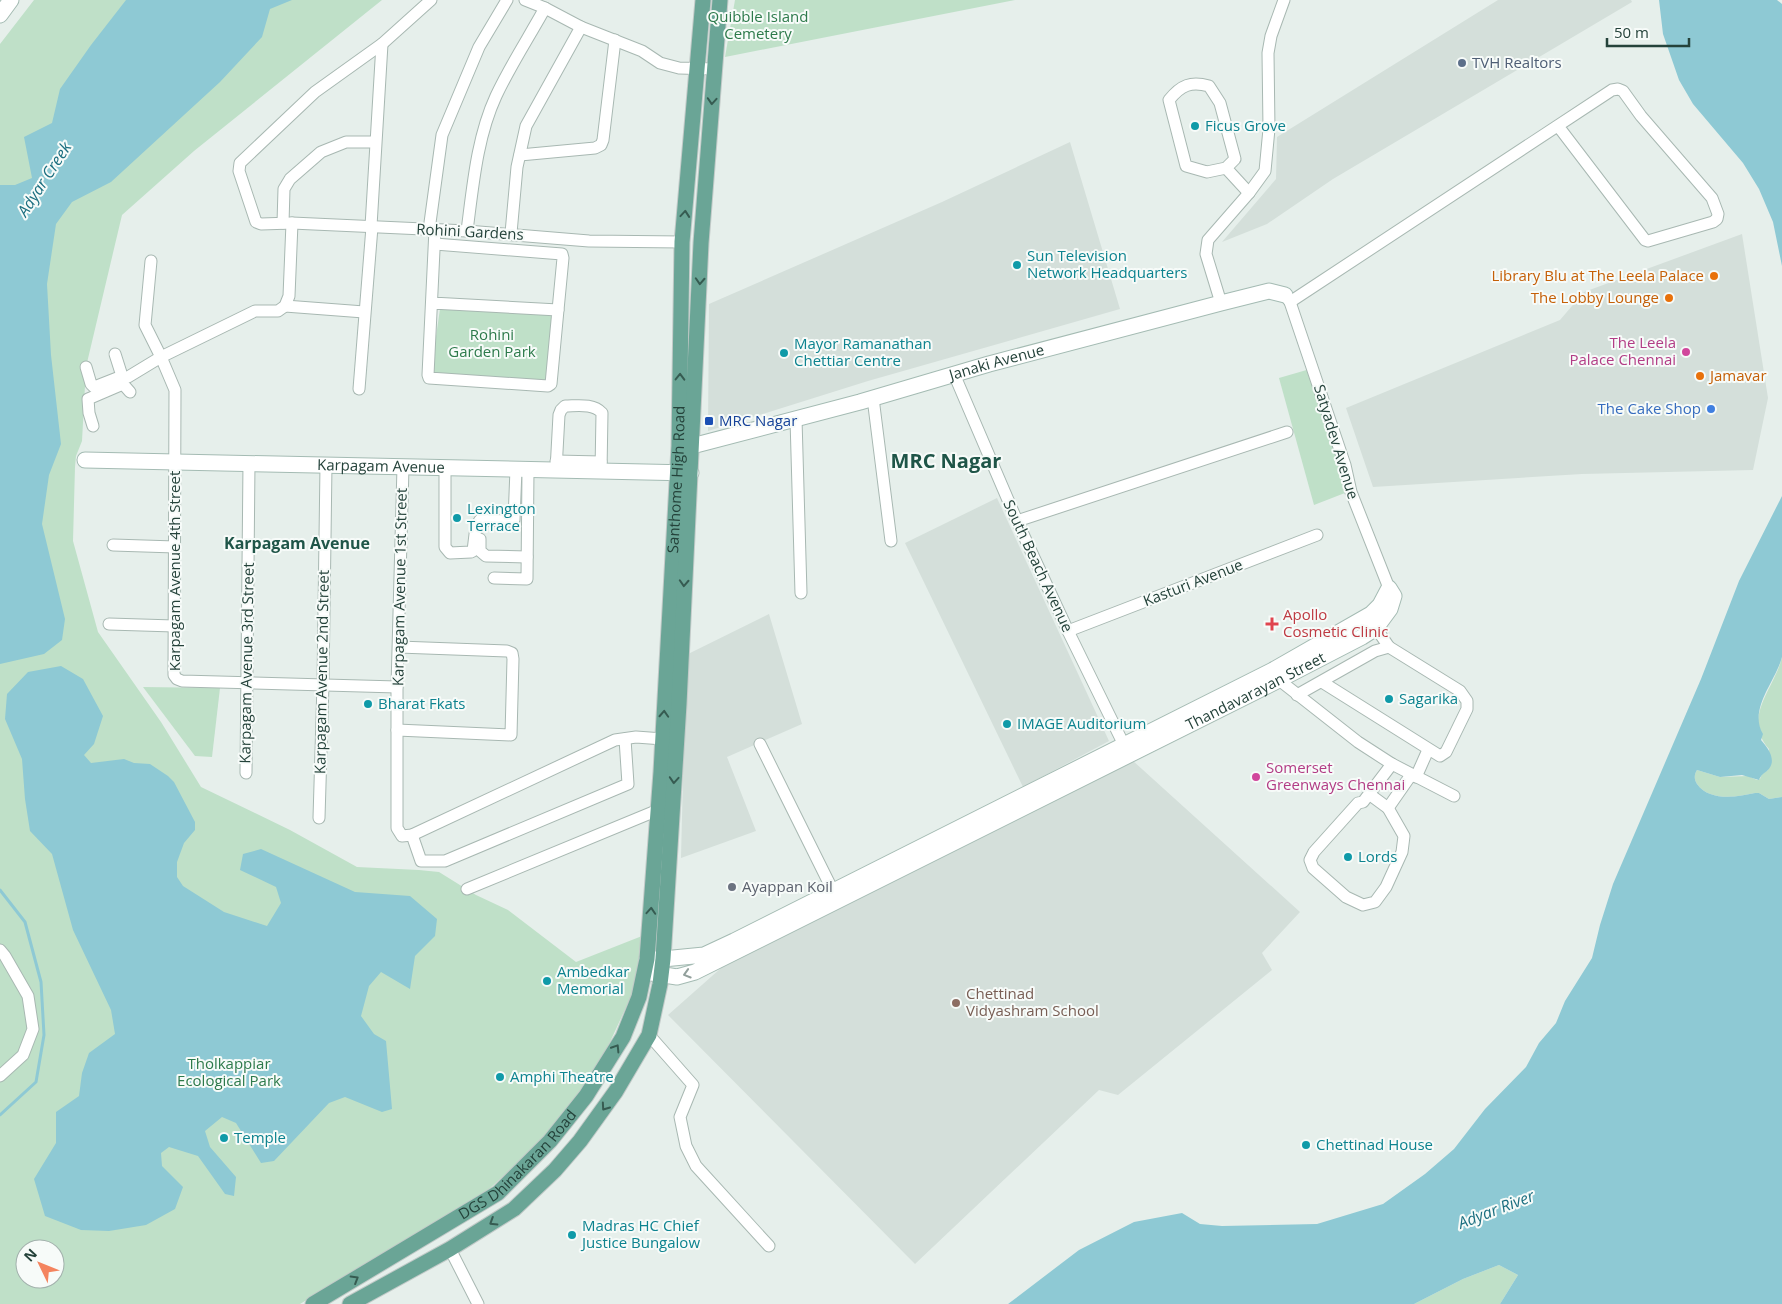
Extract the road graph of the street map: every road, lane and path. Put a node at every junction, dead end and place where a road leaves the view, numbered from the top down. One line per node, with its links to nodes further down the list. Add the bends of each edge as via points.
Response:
1 (11, 0): 9 (street)
2 (431, 0): 12 (street)
3 (506, 0): 22 (street, via 479,47 442,135)
4 (525, 0): 8 (street)
5 (704, 0): 13 (main road, Santhome High Road)
6 (720, 0): 14 (main road, Santhome High Road)
7 (1284, 0): 19 (street, via 1268,53 1267,160 1265,171)
8 (545, 8): 10 (street); 23 (street, via 493,104 477,162)
9 (0, 15)
10 (581, 27): 11 (street); 17 (street, via 526,126)
11 (614, 40): 13 (street, via 642,51 660,63); 17 (street, via 601,145)
12 (382, 44): 16 (street); 20 (street, Rohini Gardens, via 315,92 240,162 239,171 257,223)
13 (697, 68): 14 (street); 25 (main road, Santhome High Road, one-way to 13)
14 (714, 69): 44 (main road, Santhome High Road, one-way to 44)
15 (1558, 126): 15 (street, via 1645,240 1717,219 1712,198 1621,90 1612,90); 28 (street)
16 (374, 142): 20 (street, via 346,142 321,152 290,179 284,189); 21 (street)
17 (520, 155): 24 (street)
18 (1226, 168): 18 (street, via 1206,172 1186,166 1169,100 1177,89 1197,83 1209,86 1220,103 1236,159); 19 (street)
19 (1249, 194): 30 (street, via 1206,246)
20 (287, 223): 21 (street, Rohini Gardens); 31 (street, via 289,296)
21 (371, 227): 22 (street, Rohini Gardens); 33 (street)
22 (432, 230): 23 (street, Rohini Gardens); 26 (street)
23 (467, 230): 24 (street, Rohini Gardens)
24 (511, 234): 25 (street, Rohini Gardens, via 588,241)
25 (682, 242): 44 (main road, Santhome High Road, one-way to 25)
26 (435, 244): 29 (street); 32 (street, via 562,254)
27 (151, 261): 35 (street, Karpagam Avenue 4th Street, via 145,325)
28 (1288, 299): 30 (street, Janaki Avenue, via 1269,291); 63 (street, Satyadev Avenue, via 1345,465 1351,492)
29 (432, 303): 32 (street); 32 (street, via 430,379 548,386 552,383)
30 (1221, 303): 37 (street, Janaki Avenue)
31 (285, 306): 33 (street); 35 (street, via 278,311 255,311)
32 (558, 310)
33 (364, 312): 39 (street)
34 (116, 354): 38 (street)
35 (161, 357): 38 (street); 46 (street, Karpagam Avenue 4th Street, via 175,390)
36 (86, 367): 38 (street, via 94,387)
37 (954, 374): 40 (street, Janaki Avenue); 55 (street, South Beach Avenue)
38 (127, 382): 42 (street, via 88,399)
39 (358, 389)
40 (873, 398): 41 (street, Janaki Avenue); 58 (street)
41 (796, 419): 44 (street, Janaki Avenue); 64 (street)
42 (93, 426)
43 (1286, 432): 55 (street)
44 (686, 446): 54 (main road, Santhome High Road)
45 (85, 460): 46 (street, Karpagam Avenue)
46 (174, 462): 47 (street, Karpagam Avenue); 60 (street, Karpagam Avenue 4th Street)
47 (249, 464): 48 (street, Karpagam Avenue); 73 (street, Karpagam Avenue 3rd Street)
48 (326, 465): 50 (street, Karpagam Avenue); 74 (street, Karpagam Avenue 2nd Street)
49 (556, 466): 51 (street, Karpagam Avenue); 51 (street, via 559,414 565,406 592,407 602,414); 53 (street, Karpagam Avenue)
50 (402, 467): 52 (street, Karpagam Avenue); 69 (street, Karpagam Avenue 1st Street)
51 (601, 467): 54 (street, Karpagam Avenue)
52 (445, 468): 53 (street, Karpagam Avenue); 53 (street, via 445,546 450,553 473,551 476,526 480,520 514,520)
53 (522, 469): 56 (street)
54 (683, 473): 79 (main road, Santhome High Road, one-way to 54); 96 (main road, Santhome High Road, one-way to 96)
55 (1017, 521): 68 (street, South Beach Avenue)
56 (528, 527): 61 (street); 61 (street, via 484,526 479,530 480,551 486,556)
57 (1317, 535): 68 (street, Kasturi Avenue)
58 (891, 541)
59 (113, 545): 60 (street)
60 (175, 547): 66 (street, Karpagam Avenue 4th Street)
61 (527, 557): 62 (street, via 527,579)
62 (494, 578)
63 (1389, 588): 67 (street, Thandavarayan Street, via 1394,596 1390,609); 71 (street, Thandavarayan Street, via 1371,614)
64 (801, 593)
65 (110, 624): 66 (street)
66 (174, 626): 73 (street, Karpagam Avenue 4th Street, via 174,671 177,679)
67 (1376, 628): 70 (street); 71 (street, Thandavarayan Street)
68 (1068, 631): 81 (street, South Beach Avenue)
69 (398, 647): 75 (street, Karpagam Avenue 1st Street); 77 (street, via 507,650 513,659 511,735)
70 (1390, 647): 72 (street, via 1375,651); 82 (street, via 1460,691 1467,701 1468,709 1443,755)
71 (1276, 675): 76 (street); 81 (street, Thandavarayan Street)
72 (1322, 682): 76 (street); 82 (street)
73 (248, 684): 74 (street); 84 (street, Karpagam Avenue 3rd Street)
74 (323, 684): 75 (street); 90 (street, Karpagam Avenue 2nd Street)
75 (397, 687): 77 (street, Karpagam Avenue 1st Street)
76 (1297, 695): 83 (street)
77 (397, 730): 91 (street, Karpagam Avenue 1st Street, via 397,828 402,836)
78 (625, 739): 79 (street); 91 (street, via 615,740); 91 (street, via 628,784 445,860 421,862)
79 (663, 739): 89 (main road, Santhome High Road)
80 (760, 744): 94 (street)
81 (1129, 748): 92 (street, Thandavarayan Street)
82 (1428, 750): 85 (street)
83 (1392, 764): 85 (street); 86 (street)
84 (246, 773)
85 (1414, 776): 87 (street); 88 (street)
86 (1369, 794): 88 (street); 88 (street, via 1310,860 1313,868 1346,897 1363,905 1375,902 1386,887 1402,852 1404,836)
87 (1454, 796)
88 (1388, 808)
89 (658, 810): 93 (street); 97 (main road, Santhome High Road, one-way to 89)
90 (319, 818)
91 (412, 835)
92 (952, 837): 94 (street, Thandavarayan Street); 98 (street, Thandavarayan Street, one-way to 98, via 695,972 677,977)
93 (467, 889)
94 (833, 891): 96 (street, Thandavarayan Street, via 704,955)
95 (0, 950): 100 (street, via 28,996 34,1029 23,1055)
96 (663, 959): 97 (street, Thandavarayan Street); 98 (main road, DGS Dhinakaran Road)
97 (646, 966): 98 (street, Thandavarayan Street); 103 (main road, DGS Dhinakaran Road, one-way to 97, via 498,1193 544,1148 586,1096 623,1037 639,997)
98 (662, 975): 99 (main road, DGS Dhinakaran Road)
99 (650, 1035): 101 (street, via 693,1085 680,1117 686,1146 696,1166); 102 (main road, DGS Dhinakaran Road, one-way to 102, via 616,1091 555,1170 514,1209)
100 (0, 1076)
101 (769, 1246)
102 (450, 1248): 104 (main road, DGS Dhinakaran Road); 105 (street)
103 (313, 1304)
104 (350, 1304)
105 (478, 1304)

